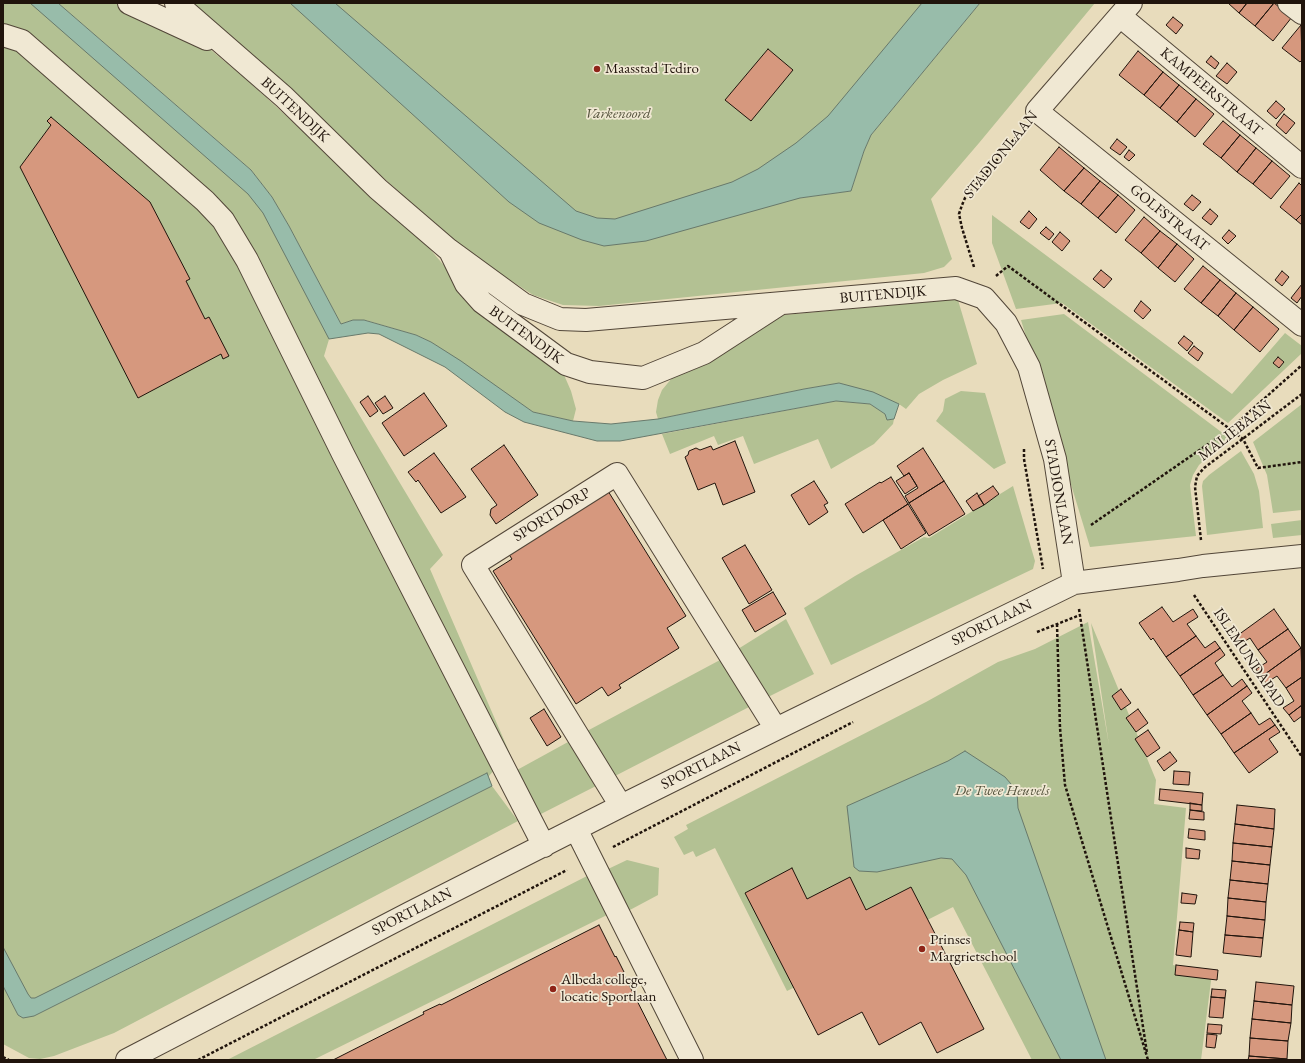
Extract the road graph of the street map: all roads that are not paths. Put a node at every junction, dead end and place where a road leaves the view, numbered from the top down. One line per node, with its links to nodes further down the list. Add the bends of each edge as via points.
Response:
1 (129, 3): 7 (street)
2 (176, 3): 7 (street, BUITENDIJK)
3 (1289, 3): 5 (street)
4 (1126, 10): 8 (street, STADIONLAAN); 9 (street, KAMPEERSTRAAT)
5 (1302, 13)
6 (3, 35): 19 (street, via 22,41 205,201 223,220 247,260 343,454)
7 (226, 48): 10 (street, BUITENDIJK, via 284,98 378,189)
8 (1037, 111): 13 (street, GOLFSTRAAT)
9 (1302, 167)
10 (449, 250): 12 (street, BUITENDIJK, via 523,304 560,319 586,320); 12 (street, BUITENDIJK, via 466,284 482,302 566,364 590,372 643,378 704,353)
11 (982, 293): 12 (street, BUITENDIJK, via 956,288); 15 (street, STADIONLAAN, via 1006,323 1029,367 1055,459)
12 (780, 304)
13 (1302, 325)
14 (1302, 556): 15 (street, SPORTLAAN)
15 (1074, 583): 16 (street, SPORTLAAN)
16 (776, 729): 17 (street, SPORTLAAN); 17 (street, SPORTDORP, via 617,474 473,565)
17 (621, 806): 18 (street, SPORTLAAN)
18 (576, 829): 19 (street, SPORTLAAN); 21 (street)
19 (544, 846): 20 (street, SPORTLAAN)
20 (127, 1060)
21 (692, 1060)

